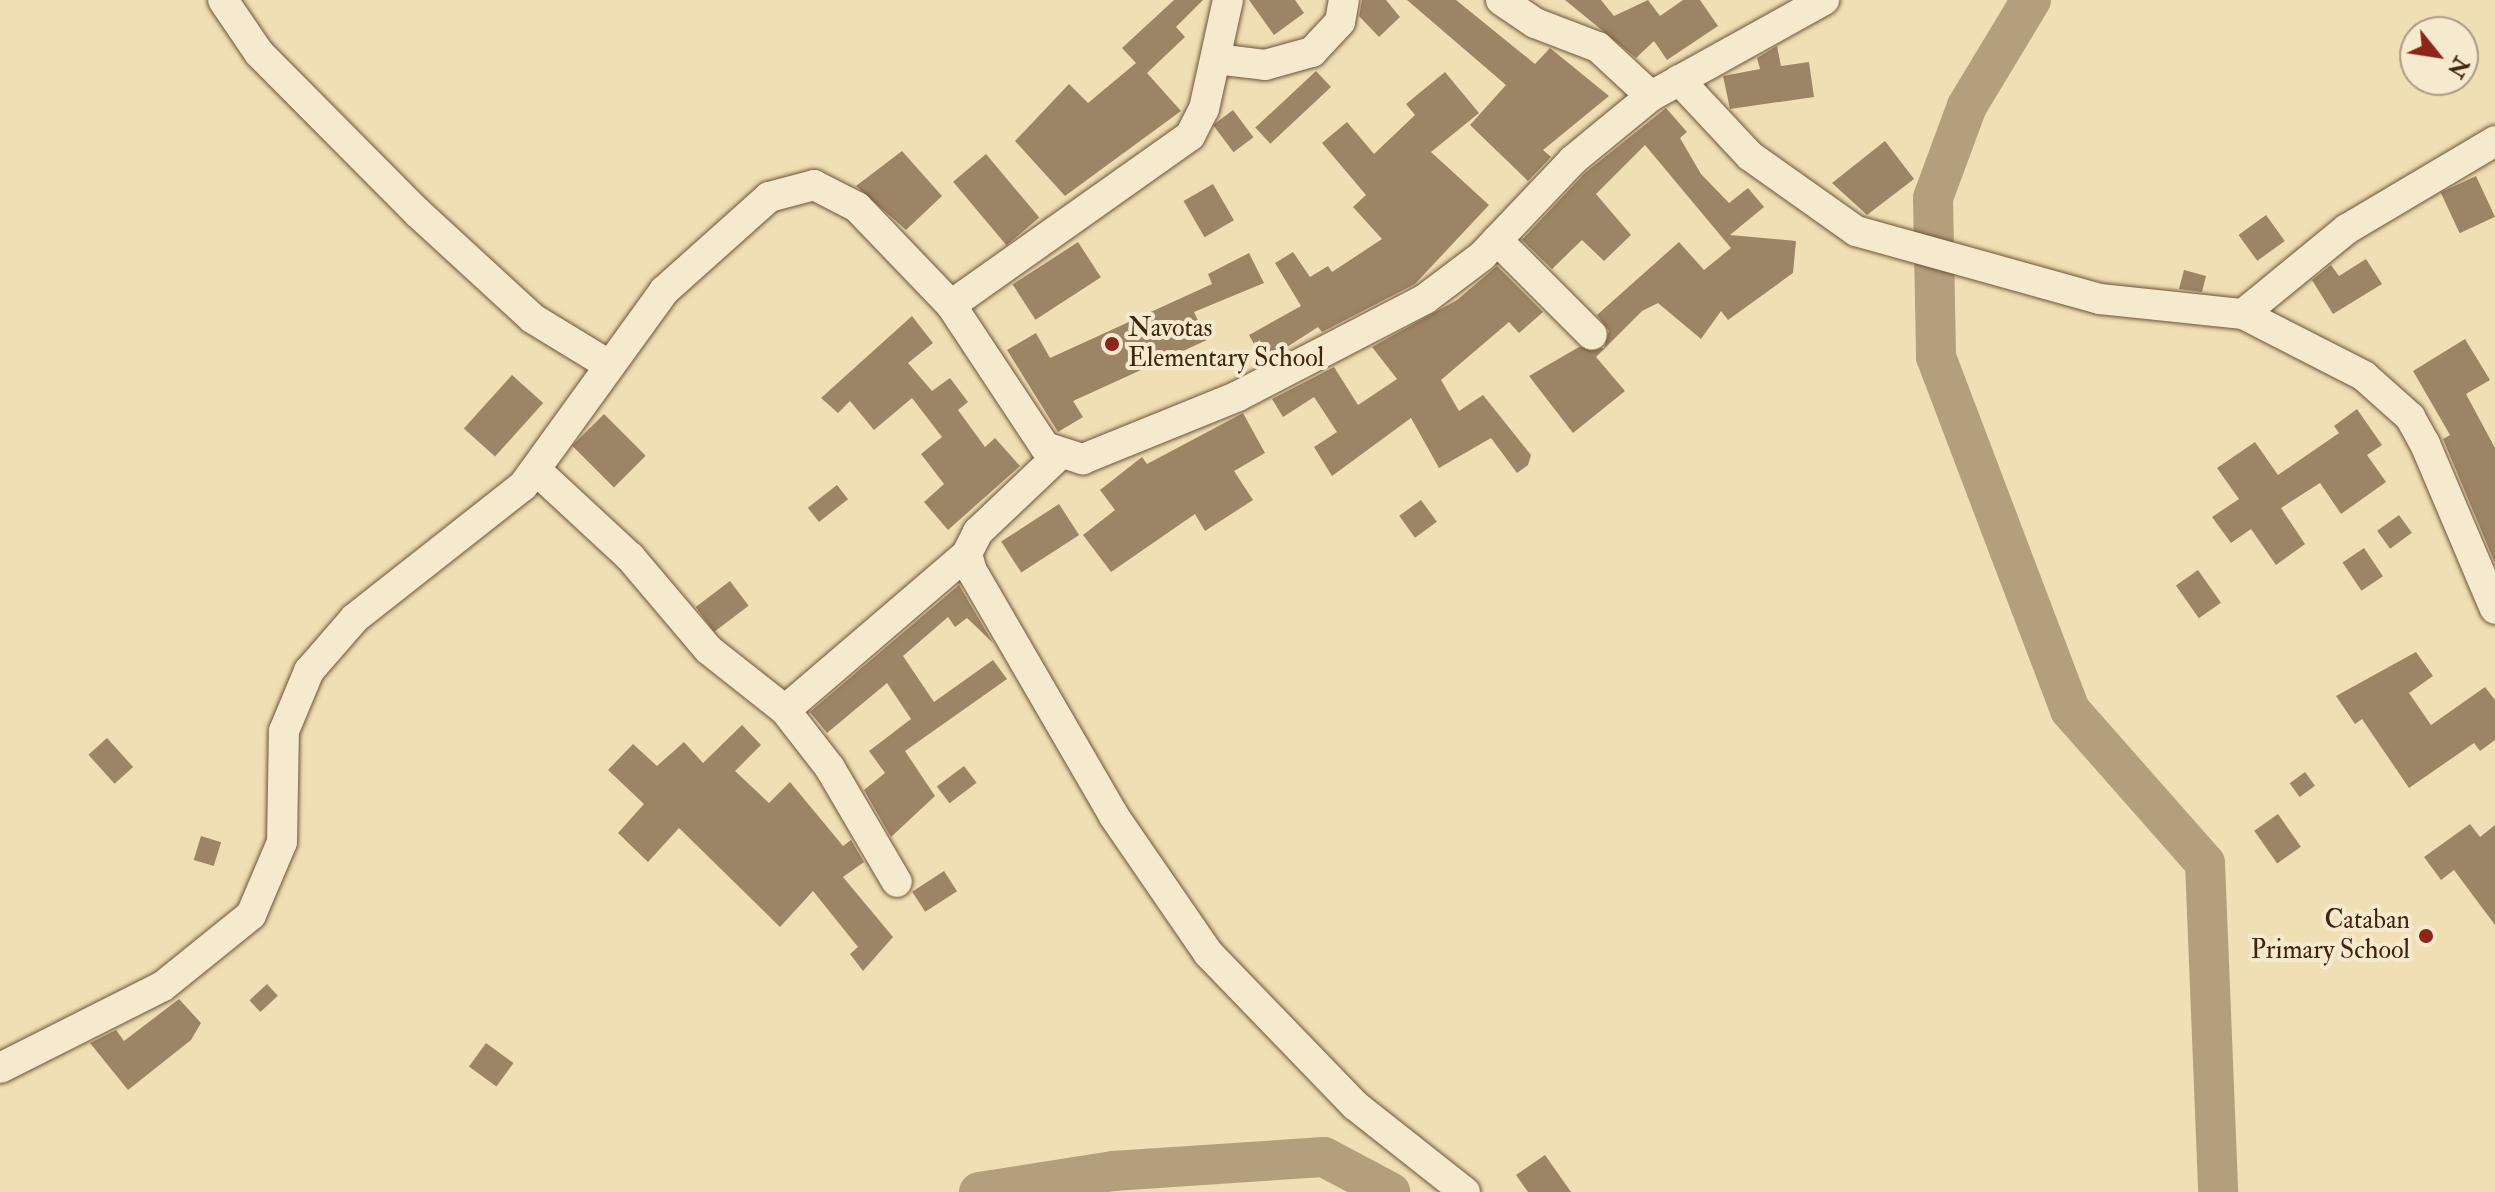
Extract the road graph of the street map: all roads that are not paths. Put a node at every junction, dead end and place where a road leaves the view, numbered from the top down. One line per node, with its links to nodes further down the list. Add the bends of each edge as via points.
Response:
1 (223, 0): 14 (street, via 259,53 418,213 532,318)
2 (1228, 0): 6 (street)
3 (1344, 0): 6 (street, via 1340,22 1312,52 1265,65)
4 (1501, 0): 8 (street, via 1535,23 1598,47)
5 (1824, 0): 7 (street)
6 (1216, 59): 11 (street, via 1190,136)
7 (1679, 80): 8 (street); 12 (street, via 1750,156 1826,215 1910,249 2100,299)
8 (1651, 96): 10 (street, via 1573,160)
9 (2493, 146): 12 (street, via 2347,229)
10 (1497, 240): 13 (street); 15 (street, via 1455,279 1358,338 1096,456)
11 (951, 305): 14 (street, via 847,200 814,185 790,188 748,209 705,247); 15 (street, via 1045,447)
12 (2243, 314): 18 (street, via 2364,376 2410,417)
13 (1592, 335)
14 (609, 365): 16 (street)
15 (1059, 455): 17 (street, via 978,532)
16 (536, 470): 19 (street, via 630,557 700,641); 21 (street, via 493,514 355,618 309,671 284,731 282,842 251,915 163,986)
17 (967, 554): 19 (street); 22 (street, via 1114,816 1190,930 1356,1106)
18 (2495, 609)
19 (785, 710): 20 (street, via 830,768)
20 (897, 882)
21 (0, 1068)
22 (1465, 1192)

